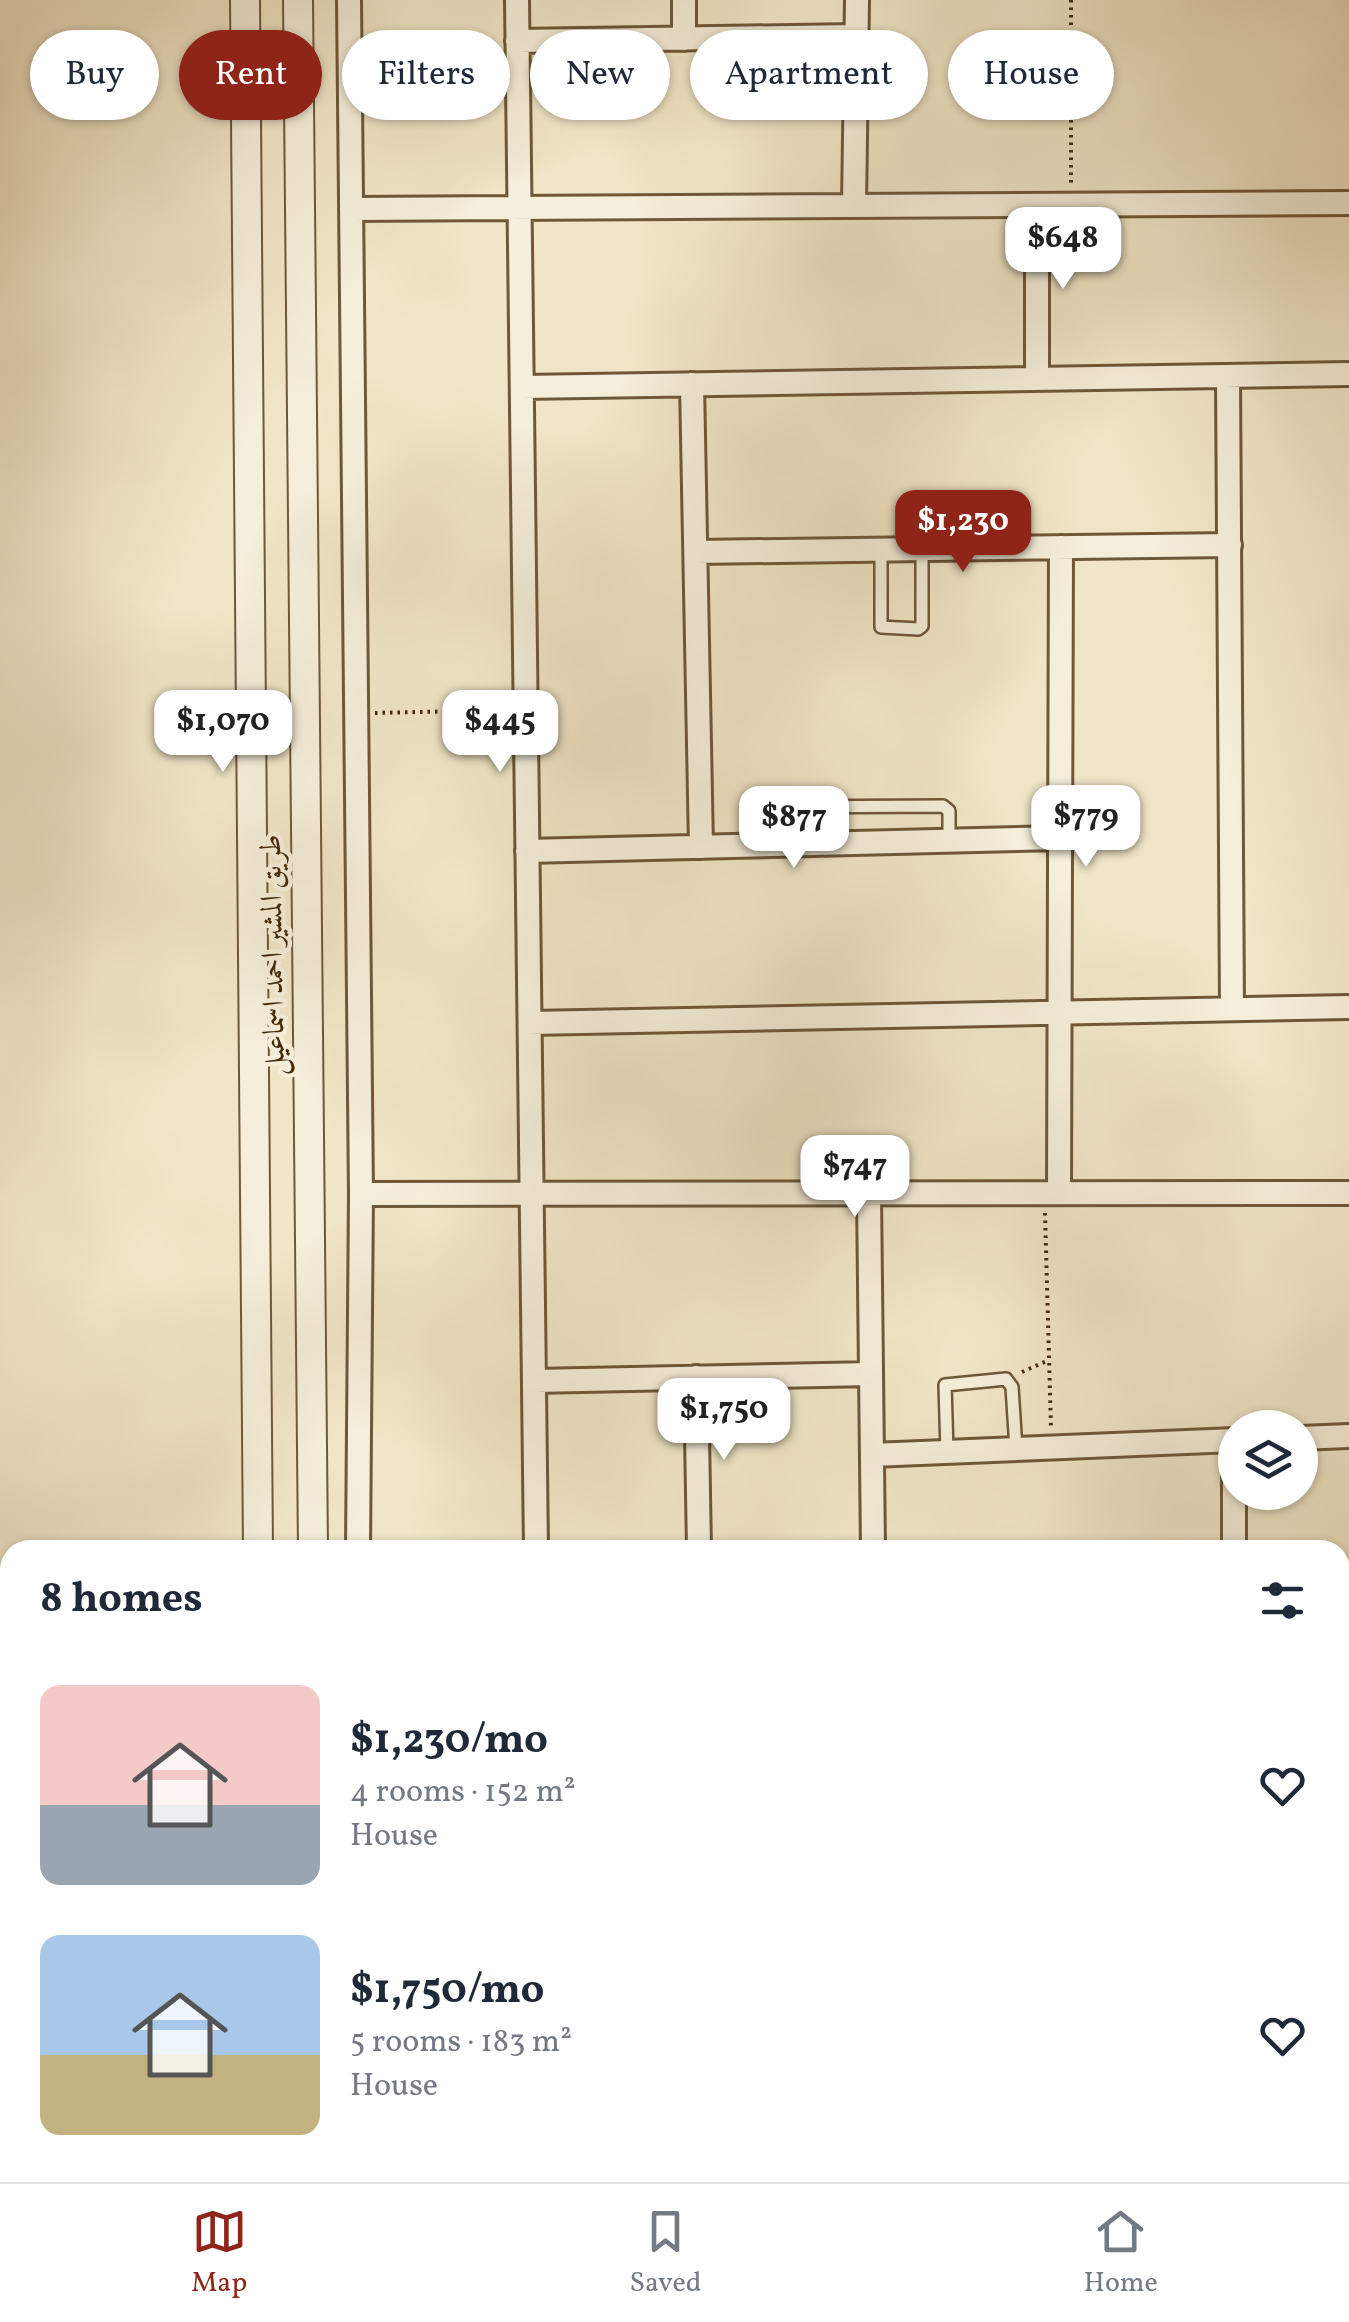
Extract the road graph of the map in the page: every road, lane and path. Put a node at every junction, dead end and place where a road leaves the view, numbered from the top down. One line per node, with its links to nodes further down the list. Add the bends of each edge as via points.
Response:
1 (245, 0): 58 (street, طريق المشير احمد اسماعيل)
2 (298, 0): 59 (street, طريق المشير احمد اسماعيل)
3 (348, 0): 18 (street)
4 (517, 0): 11 (street)
5 (684, 0): 9 (street)
6 (857, 0): 8 (street)
7 (1071, 0): 14 (path)
8 (856, 30)
9 (684, 39): 10 (street); 11 (street)
10 (690, 39)
11 (518, 41): 17 (street)
12 (855, 120): 15 (street)
13 (1349, 204): 14 (street)
14 (1071, 205): 16 (street)
15 (854, 206): 16 (street); 17 (street)
16 (1037, 206): 21 (street)
17 (519, 208): 18 (street); 23 (street)
18 (351, 209): 30 (street)
19 (1349, 374): 20 (street)
20 (1228, 376): 21 (street); 24 (street)
21 (1037, 378): 22 (street)
22 (692, 384): 23 (street); 28 (street)
23 (522, 386): 29 (street)
24 (1230, 545): 25 (street); 37 (street)
25 (1062, 547): 26 (street); 31 (street)
26 (922, 549): 27 (street); 27 (lane, via 918,629 881,628)
27 (881, 550): 28 (street)
28 (696, 552): 34 (street)
29 (526, 710): 30 (path); 35 (street)
30 (356, 714): 42 (street)
31 (1060, 838): 32 (street); 38 (street)
32 (949, 841): 33 (street); 33 (lane, via 949,811 943,806 776,807)
33 (773, 845): 34 (street)
34 (701, 848): 35 (street)
35 (527, 852): 39 (street)
36 (1349, 1007): 37 (street)
37 (1232, 1009): 38 (street)
38 (1059, 1012): 39 (street); 40 (street)
39 (530, 1023): 43 (street)
40 (1052, 1193): 41 (street); 44 (street); 45 (path)
41 (1349, 1193)
42 (361, 1194): 43 (street); 60 (street)
43 (532, 1194): 44 (street); 48 (street)
44 (869, 1194): 46 (street)
45 (1049, 1360): 49 (path); 53 (path)
46 (871, 1374): 47 (street); 56 (street)
47 (696, 1378): 48 (street); 62 (street)
48 (534, 1381): 61 (street)
49 (1010, 1381): 54 (lane); 55 (lane, via 945,1385)
50 (1349, 1436): 51 (street)
51 (1318, 1437)
52 (1218, 1441): 53 (street)
53 (1052, 1448): 54 (street)
54 (1016, 1449): 55 (street)
55 (948, 1452): 56 (street)
56 (872, 1455): 63 (street)
57 (1234, 1510): 64 (street)
58 (258, 1540)
59 (313, 1540)
60 (358, 1540)
61 (536, 1540)
62 (699, 1540)
63 (873, 1540)
64 (1234, 1540)

